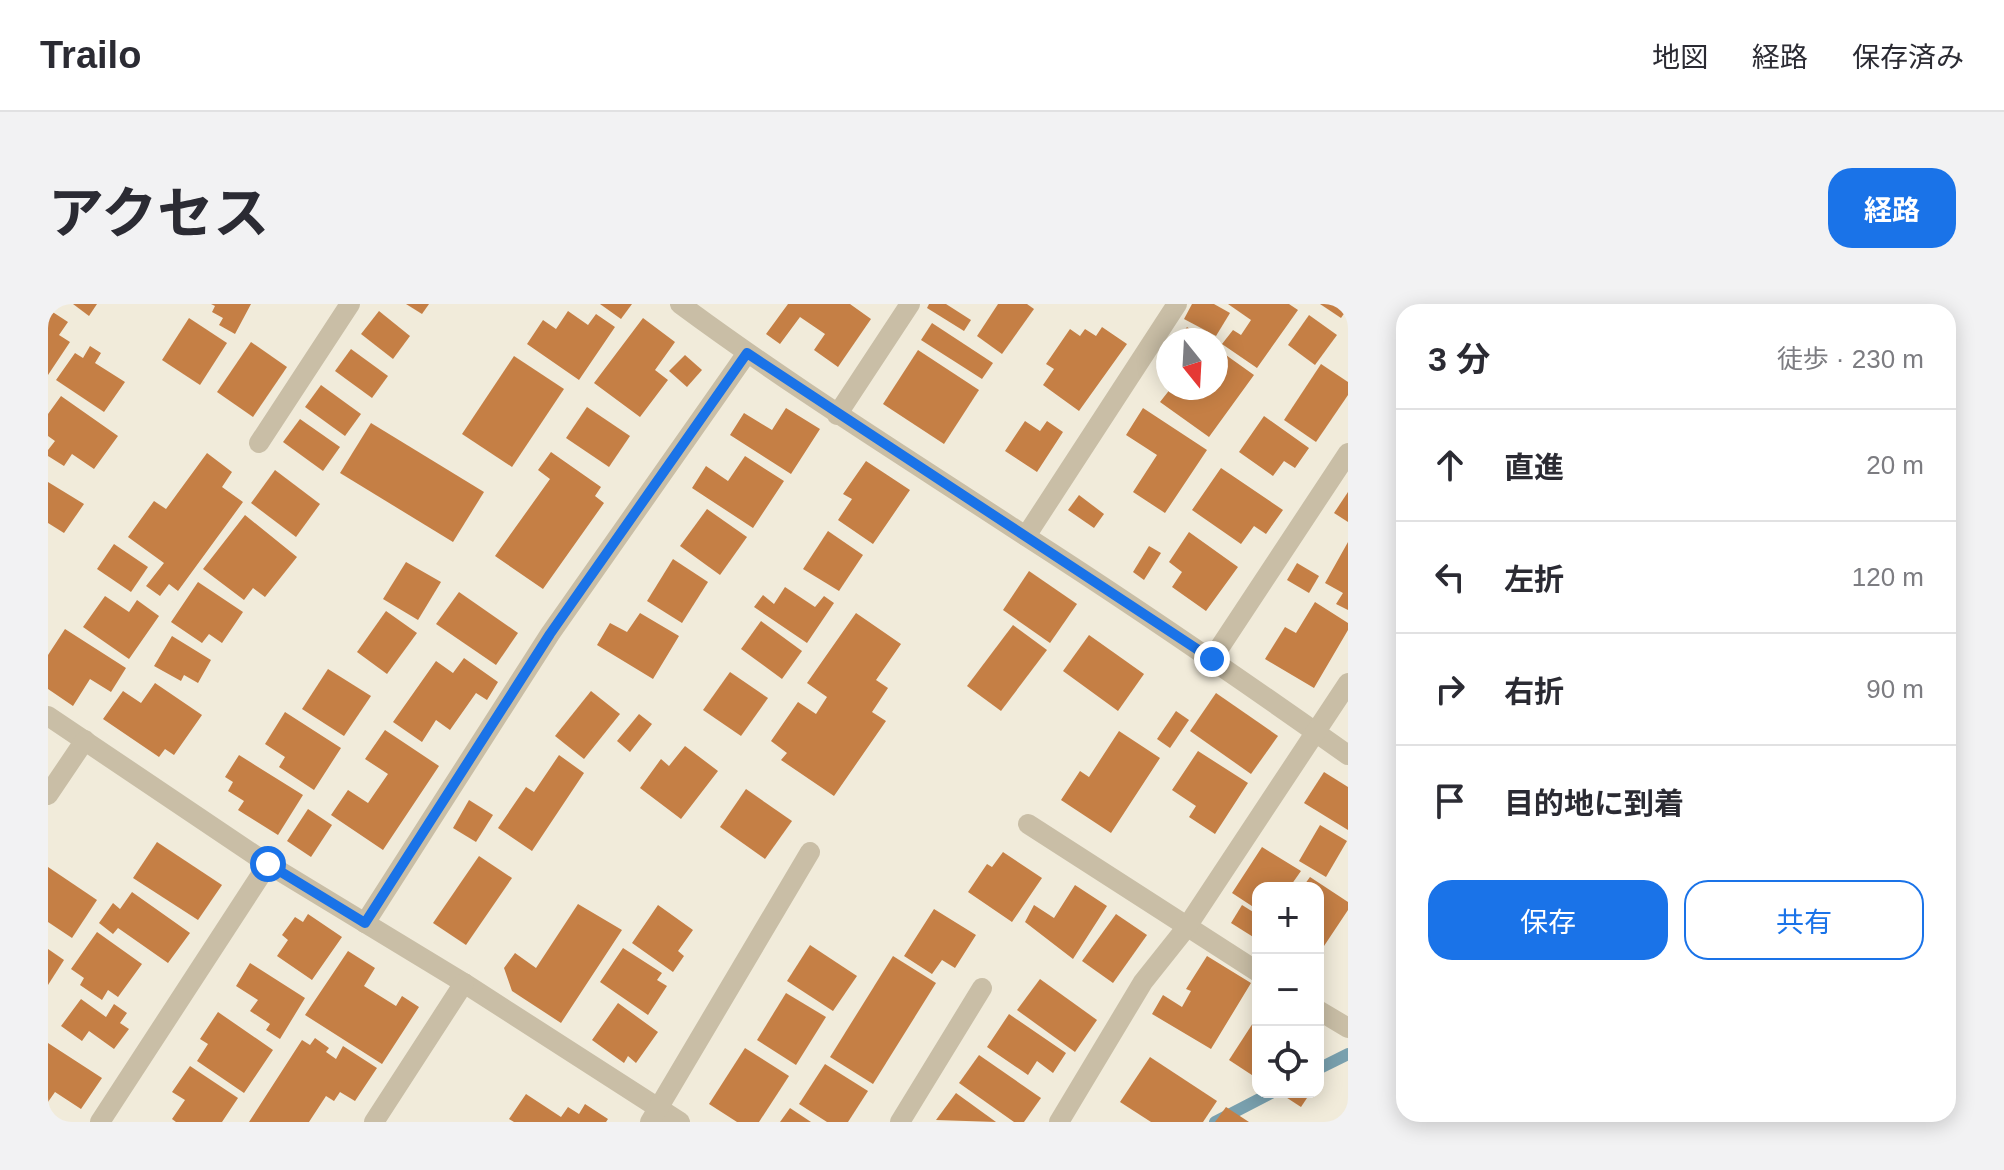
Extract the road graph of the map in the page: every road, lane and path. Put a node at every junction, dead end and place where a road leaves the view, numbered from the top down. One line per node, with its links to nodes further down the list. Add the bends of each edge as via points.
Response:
1 (350, 304): 7 (street)
2 (680, 304): 5 (street)
3 (910, 304): 6 (street)
4 (1177, 304): 9 (street)
5 (747, 353): 6 (street); 20 (street, via 550,634)
6 (837, 415): 9 (street)
7 (259, 443)
8 (1348, 453): 10 (street)
9 (1026, 536): 10 (street)
10 (1212, 659): 13 (street)
11 (1348, 683): 13 (street)
12 (48, 716): 14 (street)
13 (1316, 732): 15 (street); 21 (street)
14 (85, 740): 16 (street); 19 (street)
15 (1348, 755)
16 (48, 795)
17 (1028, 824): 21 (street)
18 (810, 852): 27 (street)
19 (268, 864): 20 (street); 28 (street)
20 (365, 923): 23 (street)
21 (1186, 928): 22 (street); 32 (street, via 1143,982)
22 (1252, 968)
23 (464, 983): 27 (street); 29 (street)
24 (982, 988): 31 (street)
25 (1324, 1014): 26 (street)
26 (1348, 1028)
27 (654, 1115): 30 (street)
28 (100, 1122)
29 (374, 1122)
30 (680, 1122)
31 (900, 1122)
32 (1059, 1122)

